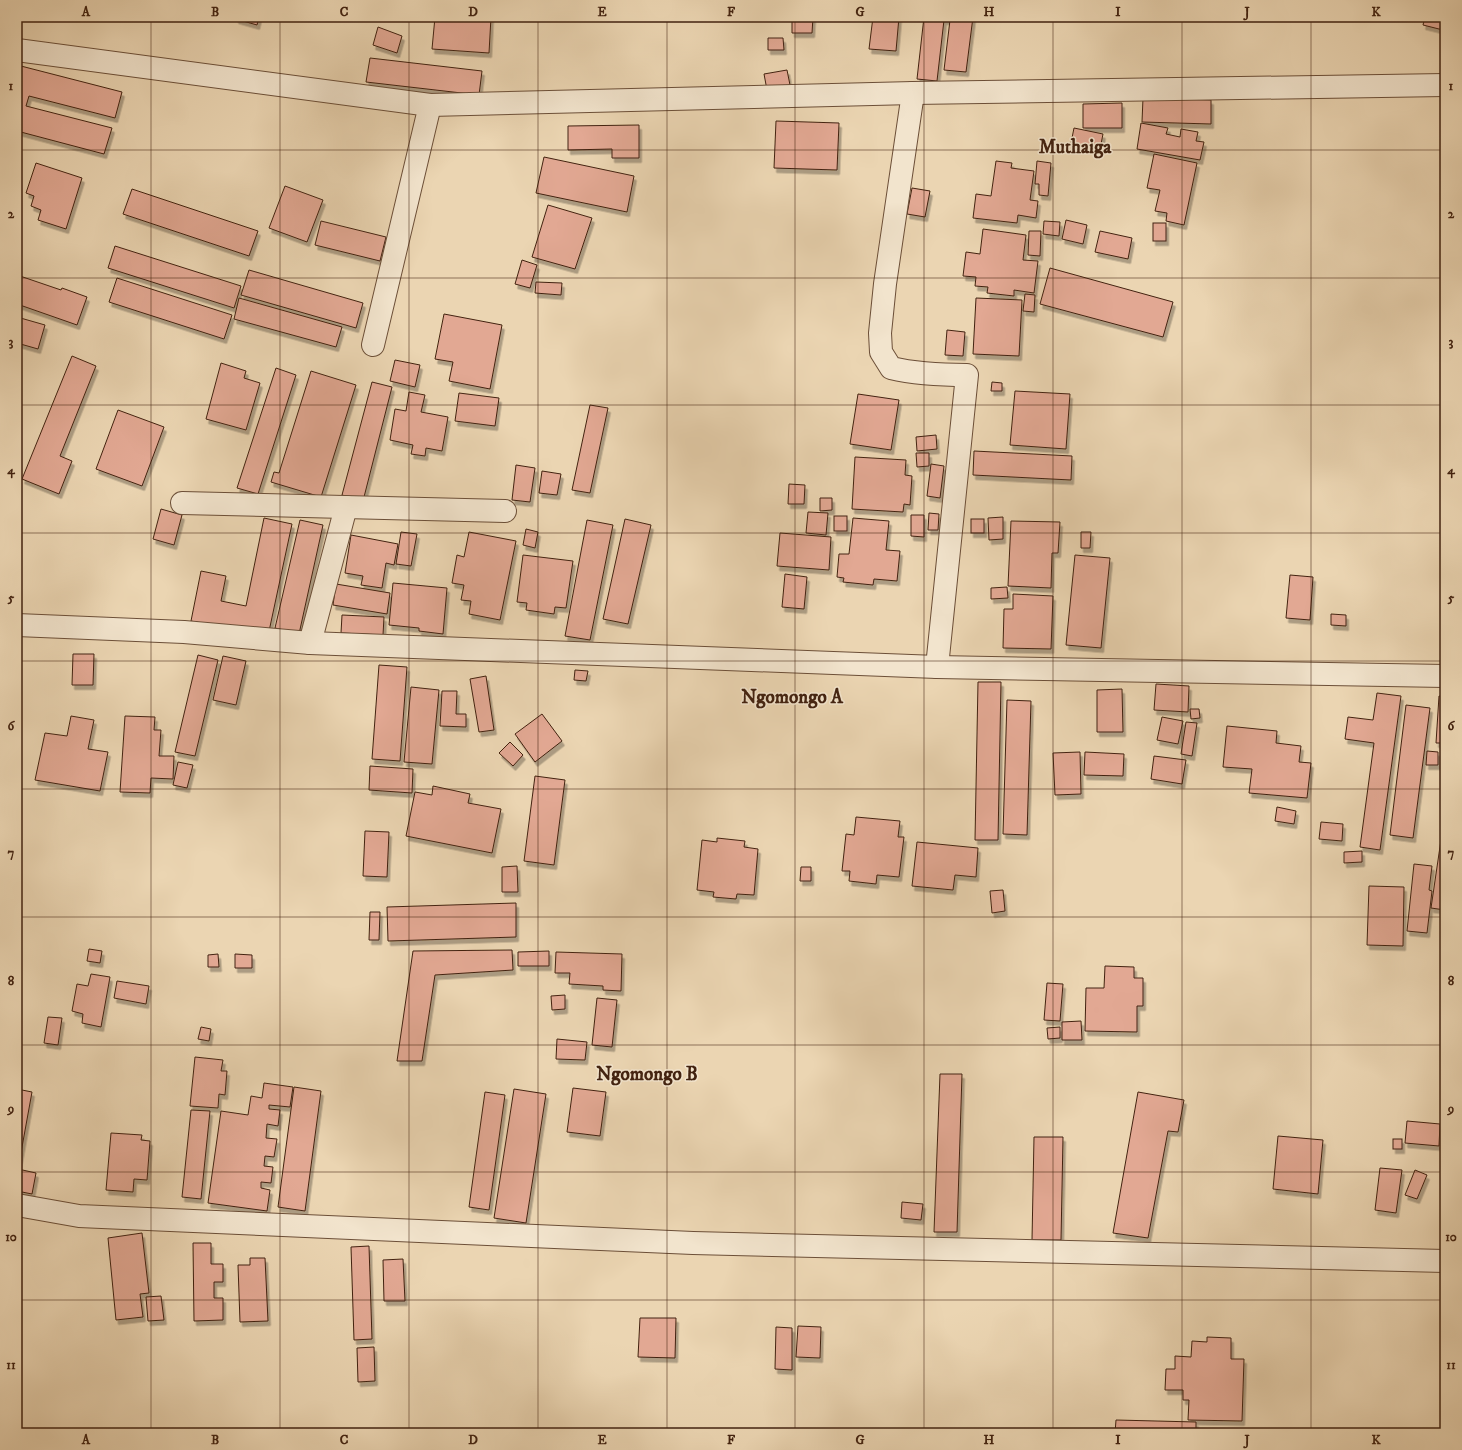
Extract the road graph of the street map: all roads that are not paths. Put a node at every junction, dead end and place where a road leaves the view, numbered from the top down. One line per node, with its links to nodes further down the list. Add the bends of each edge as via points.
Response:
1 (17, 50): 4 (street)
2 (1445, 85): 3 (street)
3 (913, 93): 4 (street); 11 (street, via 880,333 881,352 891,368 941,375 967,375)
4 (430, 105): 5 (street)
5 (373, 344)
6 (182, 503): 7 (street)
7 (346, 507): 8 (street); 10 (street)
8 (505, 510)
9 (17, 625): 10 (street, via 184,632)
10 (310, 643): 11 (street)
11 (937, 667): 12 (street)
12 (1445, 676)
13 (17, 1204): 14 (street, via 79,1216 685,1243)
14 (1445, 1261)

